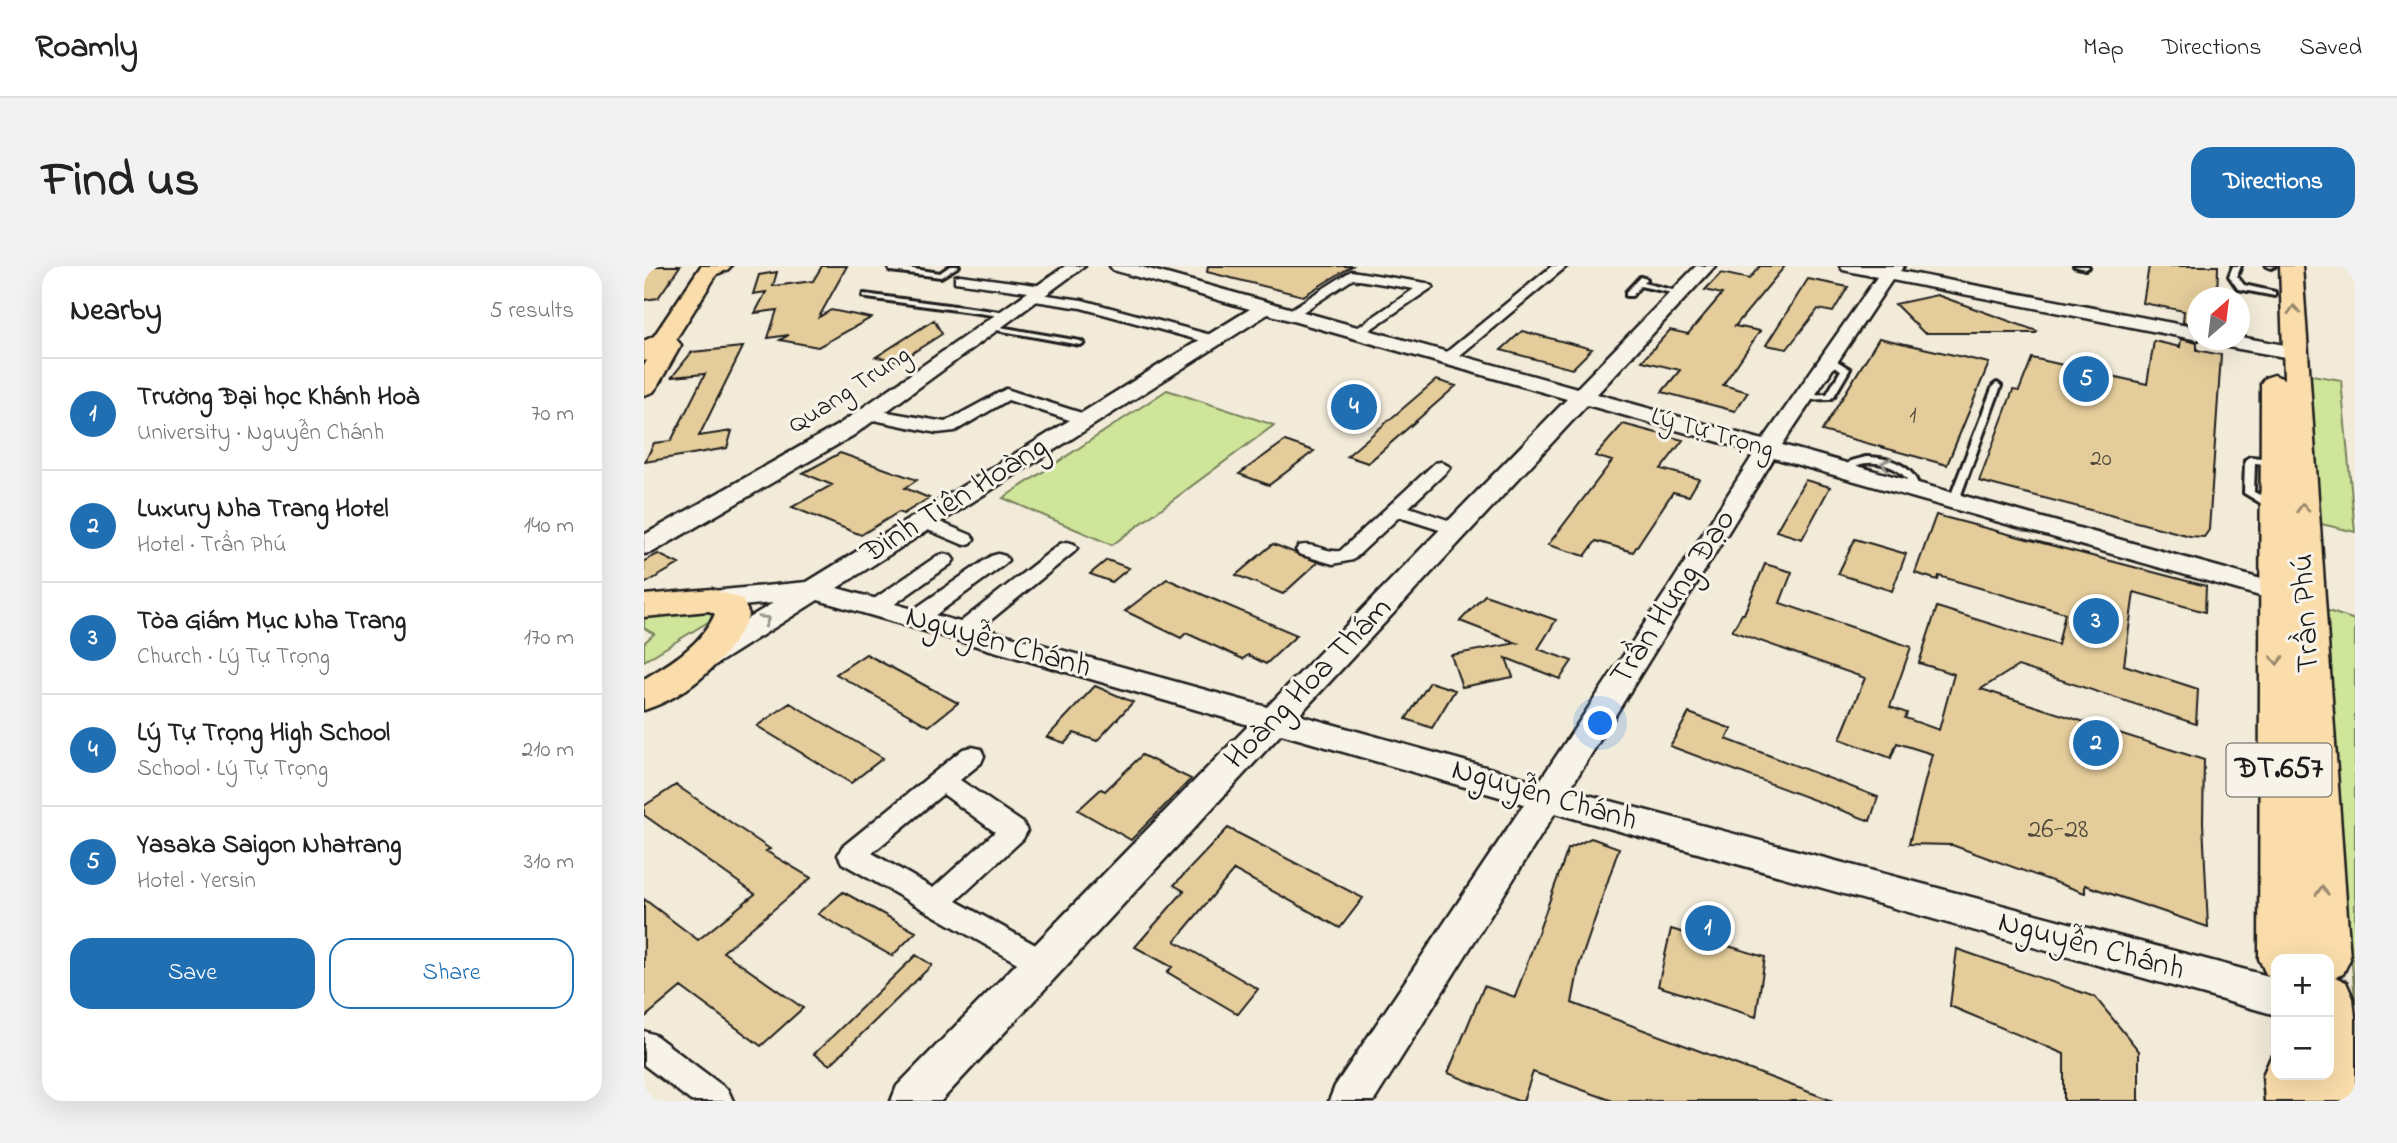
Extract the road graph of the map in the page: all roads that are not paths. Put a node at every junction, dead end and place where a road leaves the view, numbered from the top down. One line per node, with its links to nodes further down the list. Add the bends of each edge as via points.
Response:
1 (898, 266): 12 (lane, via 893,269 941,275)
2 (1076, 266): 13 (street, Quang Trung)
3 (1119, 266): 18 (street, Lý Tự Trọng)
4 (1560, 266): 27 (street)
5 (1706, 266): 14 (street, Hoàng Hoa Thám)
6 (1849, 266): 11 (street)
7 (2237, 266): 16 (lane, via 2233,276 2241,288)
8 (2271, 266): 16 (main road, Trần Phú / ĐT.657)
9 (2291, 266): 26 (main road, Trần Phú / ĐT.657, one-way to 9)
10 (711, 267): 28 (main road)
11 (1891, 270): 21 (street); 33 (street, Trần Hưng Đạo)
12 (957, 272): 13 (street)
13 (1038, 293): 20 (street, Quang Trung); 23 (street)
14 (1681, 293): 15 (lane, via 1641,281); 30 (street, Hoàng Hoa Thám)
15 (1629, 294)
16 (2272, 294): 26 (main road, Trần Phú / ĐT.657)
17 (867, 296): 20 (lane)
18 (1266, 307): 19 (street, Lý Tự Trọng); 23 (street, Đinh Tiên Hoàng)
19 (1290, 314): 22 (street, Lý Tự Trọng); 22 (street, via 1351,275 1426,287)
20 (1000, 321): 24 (lane); 31 (street, Quang Trung)
21 (2187, 332)
22 (1359, 333): 27 (street, Lý Tự Trọng)
23 (1213, 340): 32 (street, Đinh Tiên Hoàng)
24 (1080, 343)
25 (2250, 345): 26 (street)
26 (2284, 351): 34 (main road, Trần Phú / ĐT.657); 47 (main road, Trần Phú / ĐT.657, one-way to 26)
27 (1448, 358): 30 (street, Lý Tự Trọng)
28 (650, 366)
29 (1997, 386): 36 (lane)
30 (1581, 397): 33 (street, Lý Tự Trọng); 39 (street, Hoàng Hoa Thám)
31 (870, 414): 32 (street, via 937,428 960,422 1006,394); 41 (street, Quang Trung)
32 (1085, 420): 38 (street, Đinh Tiên Hoàng)
33 (1768, 450): 36 (street, Lý Tự Trọng); 58 (street, Trần Hưng Đạo)
34 (2274, 462): 47 (main road, Trần Phú / ĐT.657)
35 (1441, 467): 37 (street)
36 (1954, 500): 47 (street, Lý Tự Trọng)
37 (1395, 509): 39 (street); 43 (street, via 1346,556 1334,558)
38 (923, 521): 40 (street); 46 (street, Đinh Tiên Hoàng)
39 (1456, 529): 55 (street, Hoàng Hoa Thám)
40 (964, 539)
41 (644, 546)
42 (1067, 548): 52 (street)
43 (1306, 550)
44 (944, 560): 50 (street)
45 (998, 560): 51 (street)
46 (813, 590): 48 (street); 50 (street, Nguyễn Chánh); 53 (street, Đinh Tiên Hoàng, one-way to 46)
47 (2278, 592): 60 (main road, Trần Phú / ĐT.657, one-way to 60); 61 (main road, Trần Phú / ĐT.657, one-way to 47)
48 (712, 600): 49 (main road); 53 (main road, via 730,607 725,633)
49 (644, 606)
50 (875, 608): 51 (street, Nguyễn Chánh)
51 (915, 620): 52 (street, Nguyễn Chánh)
52 (962, 632): 55 (street, Nguyễn Chánh)
53 (686, 670): 54 (main road, Đinh Tiên Hoàng)
54 (644, 696)
55 (1275, 719): 58 (street, Nguyễn Chánh); 62 (street, Hoàng Hoa Thám)
56 (972, 756): 57 (street)
57 (942, 780): 59 (street, via 1014,831); 59 (street, via 851,855)
58 (1546, 797): 63 (street, Nguyễn Chánh); 69 (street, Trần Hưng Đạo)
59 (935, 903): 62 (street)
60 (2283, 954)
61 (2325, 954)
62 (1042, 964): 68 (street, Hoàng Hoa Thám)
63 (2271, 996)
64 (2330, 1017): 71 (main road)
65 (644, 1046): 67 (street)
66 (2289, 1080): 70 (main road)
67 (717, 1101)
68 (912, 1101)
69 (1350, 1101)
70 (2291, 1101)
71 (2336, 1101)

